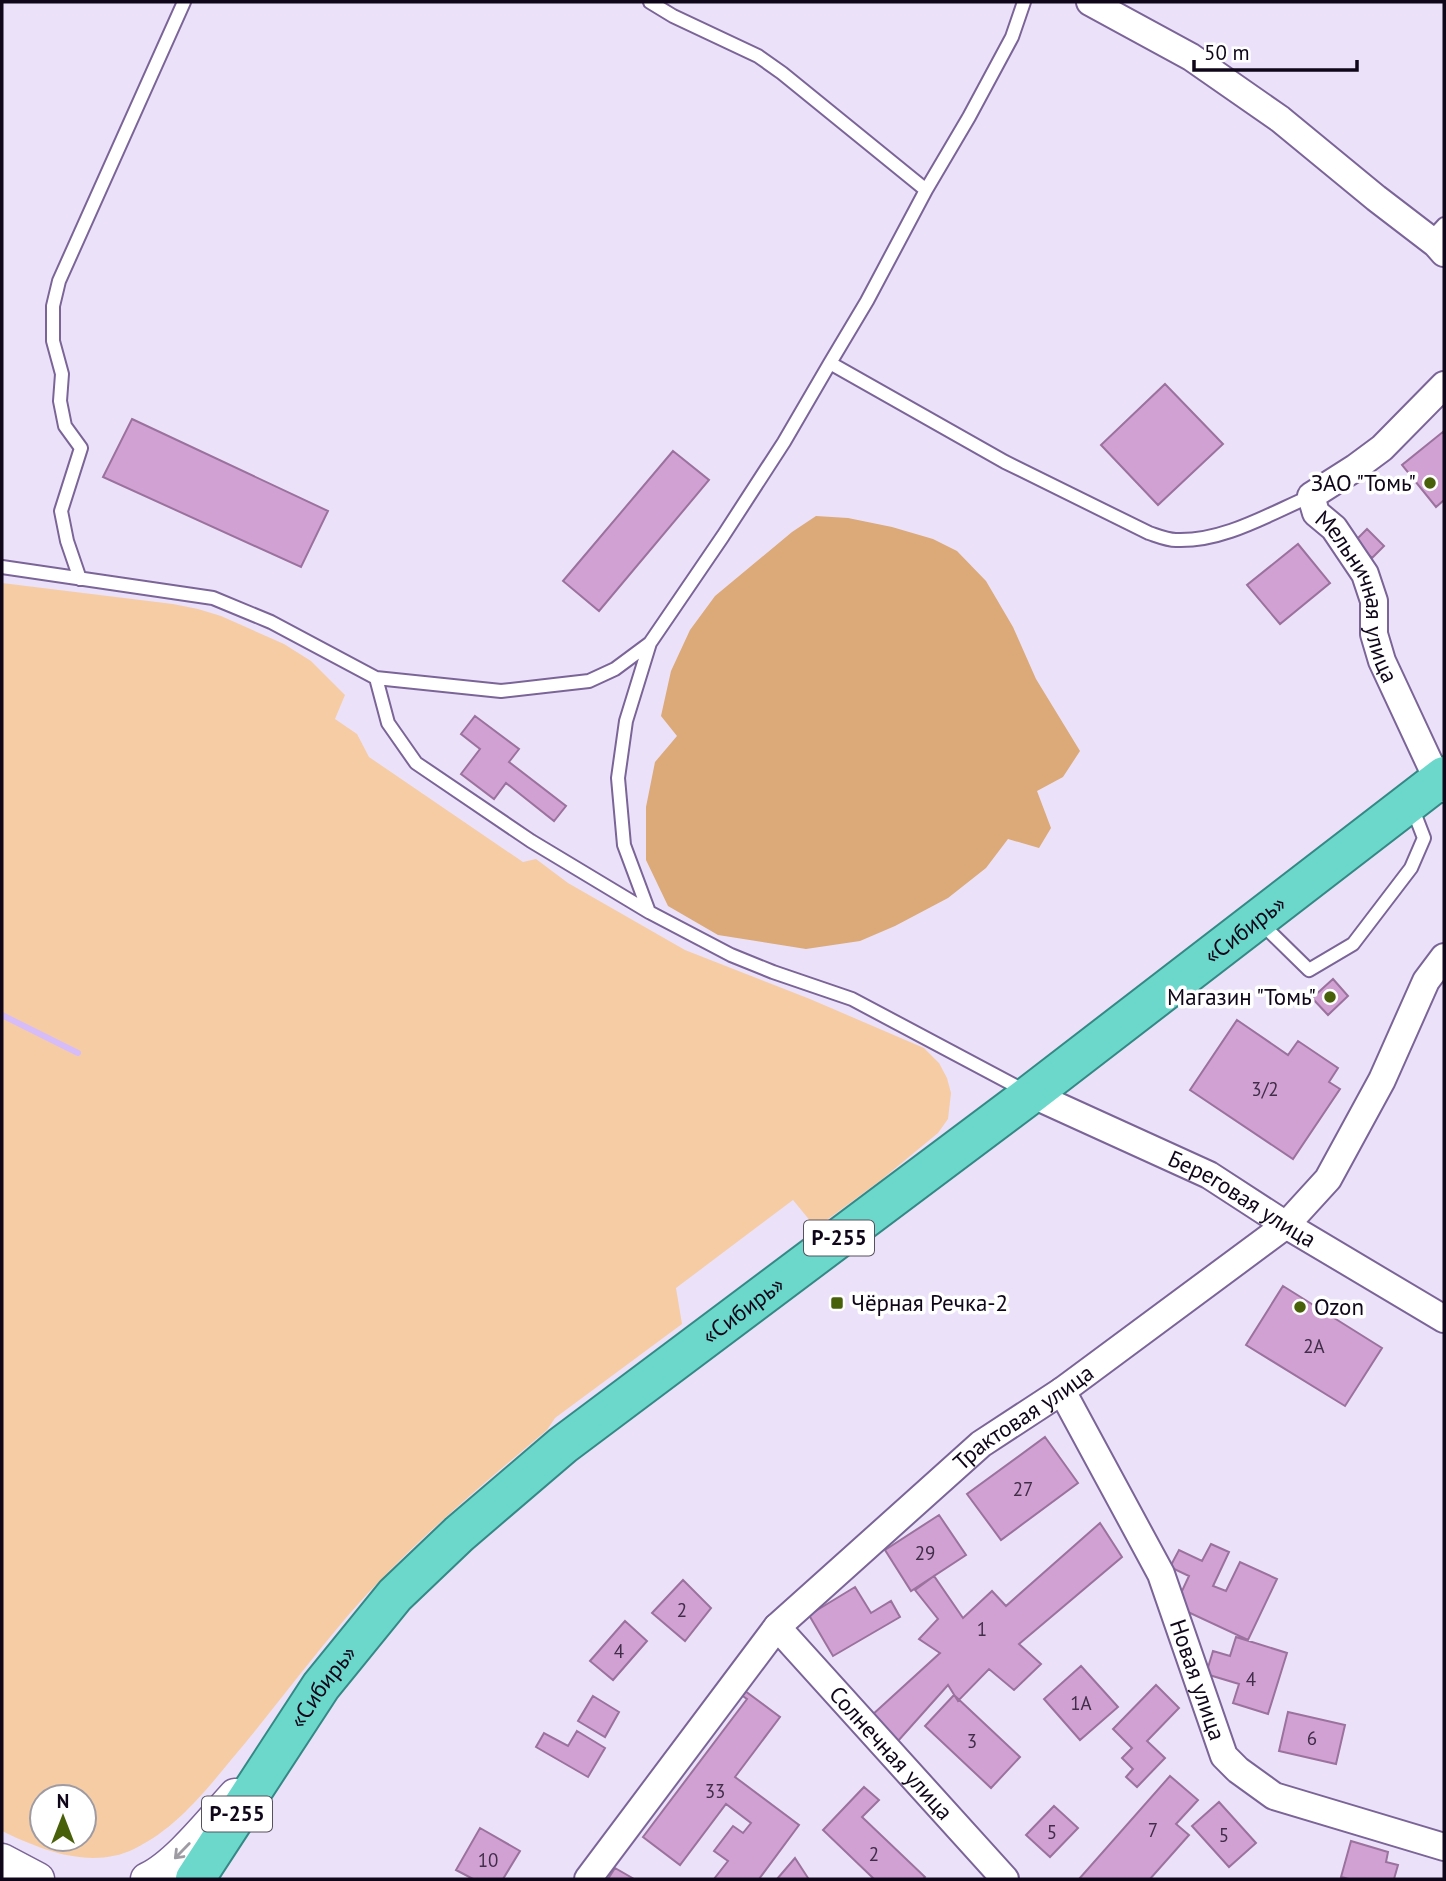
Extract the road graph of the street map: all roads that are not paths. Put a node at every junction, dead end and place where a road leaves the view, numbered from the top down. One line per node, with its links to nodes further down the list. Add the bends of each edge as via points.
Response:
1 (184, 2): 11 (lane, via 58,281 54,341 62,374 60,401 65,426 81,448 61,511)
2 (650, 2): 5 (lane, via 758,56)
3 (1024, 2): 5 (lane, via 1012,37)
4 (1090, 2): 6 (street, via 1191,57 1280,119 1376,198)
5 (926, 190): 7 (lane)
6 (1439, 239)
7 (831, 363): 9 (lane, via 1005,461 1149,533 1173,540 1230,531); 12 (lane)
8 (1444, 385): 9 (street, Мельничная улица, via 1382,448)
9 (1311, 496): 14 (street, Мельничная улица, via 1317,513 1334,528 1365,574 1374,601 1376,646)
10 (2, 567): 11 (lane)
11 (80, 579): 13 (lane, via 213,598 271,622)
12 (650, 643): 13 (lane, via 615,669 589,681 501,691); 15 (lane, via 626,720 618,778 624,845)
13 (376, 678): 15 (lane, via 388,723 416,763 531,841)
14 (1434, 787): 16 (highway, «Сибирь» / Р-255); 16 (lane, via 1424,838 1411,868 1353,944 1309,970)
15 (649, 912): 18 (lane, via 731,955 852,999)
16 (1258, 920): 18 (highway, «Сибирь» / Р-255)
17 (1444, 957): 19 (street, Трактовая улица, via 1426,981 1382,1080 1328,1179)
18 (1031, 1094): 19 (street, Береговая улица, via 1209,1175); 23 (highway, «Сибирь» / Р-255, via 564,1445 459,1534 396,1595 321,1686)
19 (1286, 1225): 20 (street, Береговая улица); 21 (street, Трактовая улица)
20 (1444, 1320)
21 (1062, 1391): 22 (street, Трактовая улица, via 981,1444); 24 (street, Новая улица, via 1161,1574 1224,1756 1274,1796)
22 (777, 1627): 25 (street, Солнечная улица); 28 (street, Трактовая улица)
23 (279, 1748): 26 (street, one-way to 26, via 173,1861); 27 (highway, «Сибирь» / Р-255)
24 (1444, 1847)
25 (1001, 1878)
26 (147, 1879)
27 (194, 1879)
28 (588, 1879)

